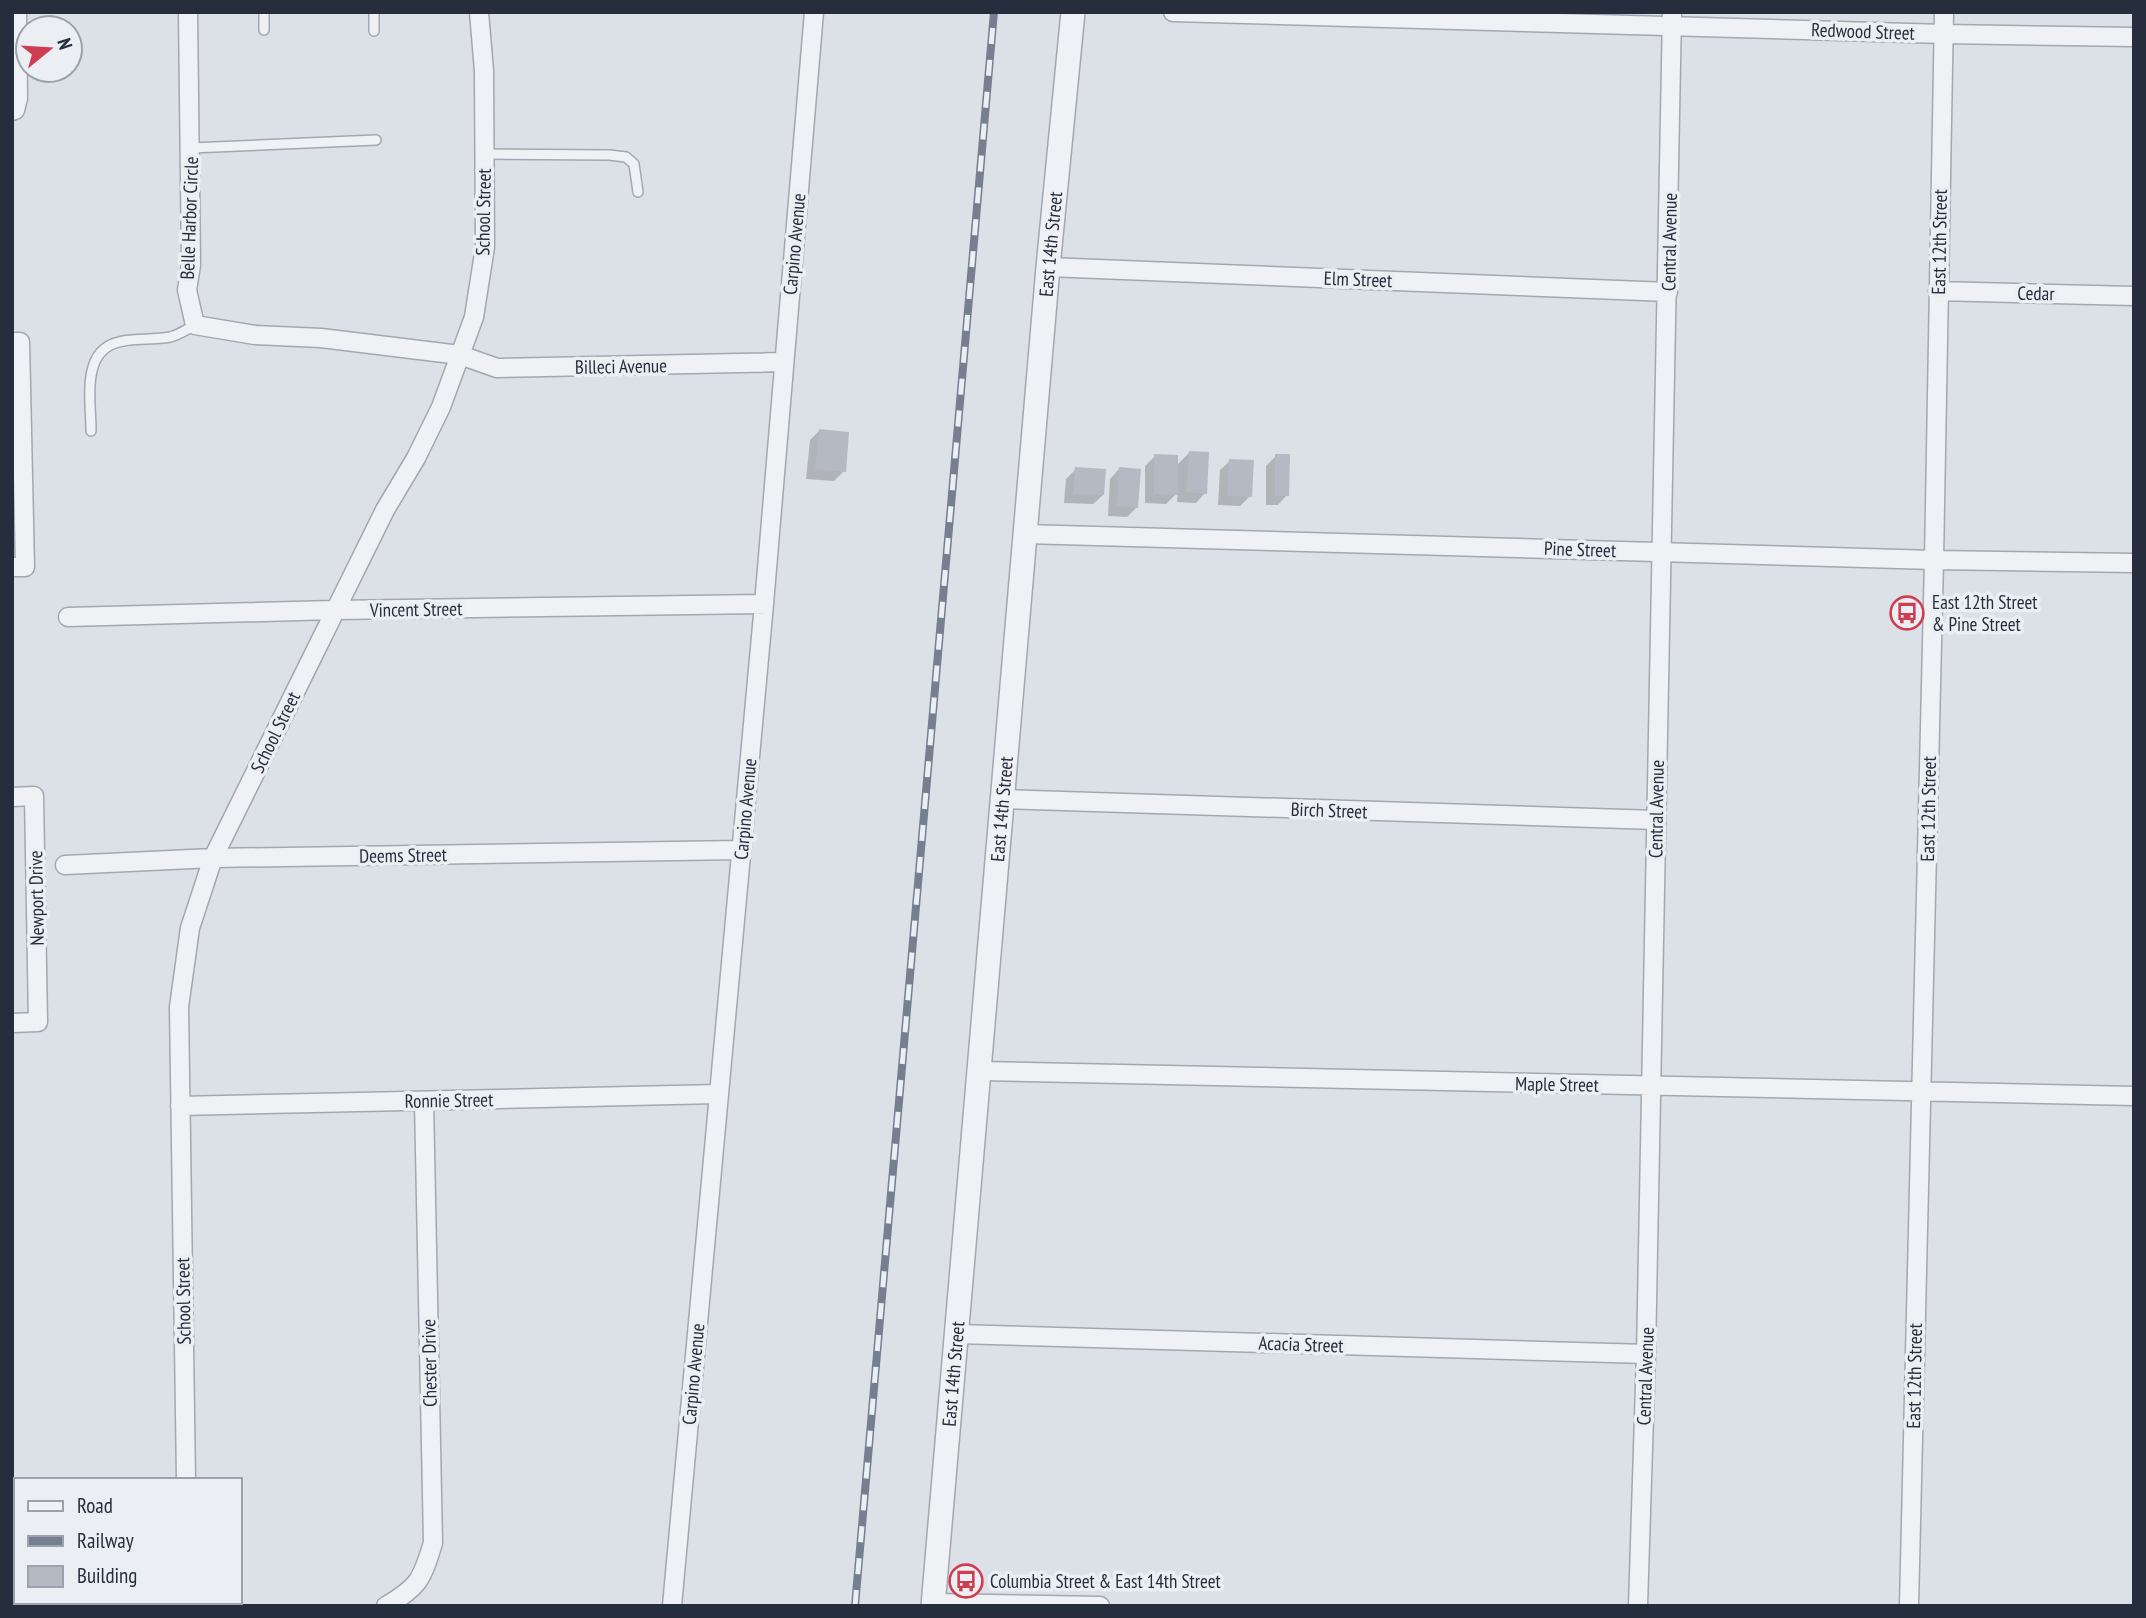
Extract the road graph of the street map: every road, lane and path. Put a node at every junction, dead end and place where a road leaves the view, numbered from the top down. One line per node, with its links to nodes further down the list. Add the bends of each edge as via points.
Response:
1 (17, 12): 15 (street, via 18,98)
2 (188, 12): 17 (street, Belle Harbor Circle)
3 (264, 12): 11 (lane)
4 (374, 12): 12 (lane)
5 (479, 12): 18 (street, School Street)
6 (814, 12): 27 (street, Carpino Avenue)
7 (1073, 12): 20 (street, East 14th Street)
8 (1173, 12): 10 (street, Redwood Street)
9 (1944, 12): 13 (street, East 12th Street)
10 (1672, 19): 13 (street, Redwood Street); 22 (street, Central Avenue)
11 (264, 30)
12 (374, 31)
13 (1944, 34): 14 (street, Redwood Street); 21 (street, East 12th Street)
14 (2134, 37)
15 (14, 111)
16 (376, 140): 17 (lane)
17 (191, 148): 24 (street, Belle Harbor Circle, via 187,290)
18 (484, 154): 19 (lane, via 626,157 634,164); 26 (street, School Street, via 485,247 474,317)
19 (638, 192)
20 (1048, 267): 22 (street, Elm Street); 29 (street, East 14th Street)
21 (1938, 291): 23 (street, Cedar); 31 (street, East 12th Street)
22 (1668, 292): 30 (street, Central Avenue)
23 (2134, 296)
24 (195, 325): 26 (street); 28 (lane, via 173,337 126,340 102,348 91,376)
25 (12, 342): 33 (street, via 20,342)
26 (460, 355): 27 (street, Billeci Avenue, via 497,368); 35 (street, School Street, via 441,407)
27 (784, 362): 34 (street, Carpino Avenue)
28 (90, 431)
29 (1025, 534): 30 (street, Pine Street); 38 (street, East 14th Street)
30 (1662, 551): 31 (street, Pine Street); 39 (street, Central Avenue)
31 (1934, 560): 32 (street, Pine Street); 46 (street, East 12th Street)
32 (2134, 563)
33 (19, 567)
34 (764, 604): 35 (street, Vincent Street); 40 (street, Carpino Avenue)
35 (335, 610): 36 (street, Vincent Street); 41 (street, School Street)
36 (68, 617)
37 (12, 797): 43 (street, Newport Drive, via 34,796 38,1022)
38 (1002, 799): 39 (street, Birch Street); 44 (street, East 14th Street)
39 (1656, 820): 45 (street, Central Avenue)
40 (741, 850): 41 (street, Deems Street); 47 (street, Carpino Avenue)
41 (213, 858): 42 (street, Deems Street); 50 (street, School Street, via 190,928 184,968 179,1007)
42 (65, 865)
43 (12, 1023)
44 (980, 1071): 45 (street, Maple Street); 51 (street, East 14th Street)
45 (1651, 1087): 46 (street, Maple Street); 52 (street, Central Avenue)
46 (1920, 1092): 48 (street, Maple Street); 59 (street, East 12th Street)
47 (718, 1094): 49 (street, Ronnie Street); 56 (street, Carpino Avenue)
48 (2134, 1096)
49 (424, 1101): 50 (street, Ronnie Street); 55 (street, Chester Drive, via 433,1543 424,1572 408,1593)
50 (180, 1106): 53 (street, School Street)
51 (956, 1334): 52 (street, Acacia Street); 54 (street, East 14th Street)
52 (1646, 1354): 58 (street, Central Avenue)
53 (186, 1478)
54 (933, 1604): 57 (street)
55 (386, 1606)
56 (672, 1606)
57 (1100, 1606)
58 (1638, 1606)
59 (1909, 1606)

